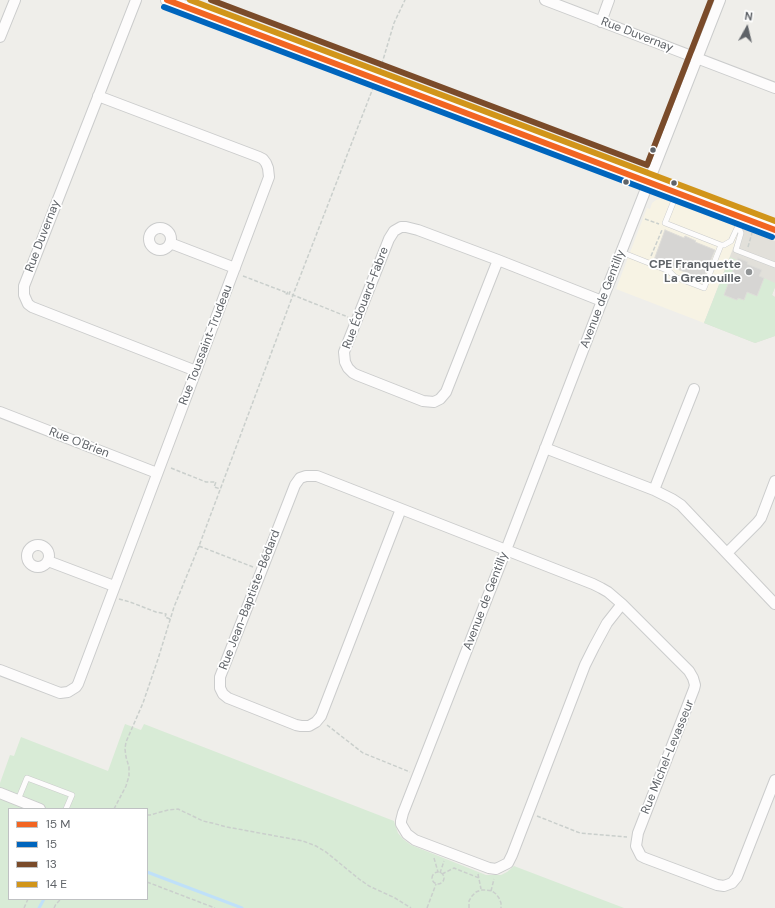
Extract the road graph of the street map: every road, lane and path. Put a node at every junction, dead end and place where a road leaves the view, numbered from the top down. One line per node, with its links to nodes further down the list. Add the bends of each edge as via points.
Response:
1 (15, 0): 10 (street)
2 (136, 0): 15 (street, Rue Duvernay)
3 (167, 0): 16 (street)
4 (188, 0): 16 (street)
5 (404, 0): 12 (path)
6 (545, 0): 9 (street, Rue Duvernay)
7 (609, 0): 9 (street)
8 (720, 0): 11 (street, Avenue de Gentilly)
9 (601, 22): 11 (street, Rue Duvernay)
10 (0, 37)
11 (698, 58): 14 (street, Rue Duvernay); 16 (street, Avenue de Gentilly)
12 (382, 63)
13 (373, 88): 33 (path)
14 (775, 88)
15 (98, 96): 32 (street, Rue Toussaint-Trudeau, via 263,159 269,177); 36 (street, Rue Duvernay, via 24,286 24,295 32,307)
16 (650, 179): 17 (street); 19 (street); 29 (street, Avenue de Gentilly)
17 (677, 193): 19 (street); 26 (lane, via 665,223)
18 (644, 218): 20 (path)
19 (744, 219): 21 (street); 23 (street); 26 (lane, via 731,241); 31 (lane, via 736,250)
20 (652, 222)
21 (775, 222)
22 (662, 228): 28 (path)
23 (775, 230)
24 (753, 231): 27 (path)
25 (170, 243): 32 (street)
26 (721, 245): 29 (lane, via 704,288)
27 (747, 249)
28 (653, 251)
29 (621, 252): 34 (street, Avenue de Gentilly)
30 (498, 260): 30 (street, Rue Édouard-Fabre, via 412,228 401,227 394,231 344,352 344,362 348,368 357,375 423,401 434,402 440,399 446,392); 34 (street, Rue Édouard-Fabre)
31 (775, 265)
32 (237, 272): 33 (path, via 284,293 287,294 288,291); 36 (street, Rue Toussaint-Trudeau)
33 (292, 295): 35 (path); 43 (path)
34 (602, 301): 39 (street, Avenue de Gentilly)
35 (351, 318)
36 (196, 371): 41 (street, Rue Toussaint-Trudeau)
37 (694, 389): 44 (street)
38 (0, 412): 41 (street, Rue O'Brien)
39 (545, 448): 44 (street); 47 (street, Avenue de Gentilly)
40 (167, 466): 43 (path, via 206,482 216,482 214,487)
41 (157, 473): 51 (street, Rue Toussaint-Trudeau)
42 (775, 481): 48 (street, via 761,518)
43 (221, 489): 46 (path)
44 (654, 490): 48 (street, via 680,505)
45 (401, 509): 45 (street, Rue Jean-Baptiste-Bédard, via 324,709 316,722 309,726 296,725 225,696 221,692 220,677 300,478 317,476); 47 (street, Rue Jean-Baptiste-Bédard)
46 (199, 546): 50 (path); 55 (path)
47 (506, 550): 53 (street, Rue Michel-Levasseur, via 597,586); 53 (street, Avenue de Gentilly, via 403,813 403,828 406,834 415,840 488,868 496,869 508,863 594,647 607,623)
48 (727, 553): 54 (street)
49 (48, 560): 51 (street)
50 (256, 568)
51 (114, 586): 56 (street, Rue Toussaint-Trudeau, via 76,687 68,692 56,692)
52 (118, 599): 55 (path, via 166,614 165,617)
53 (622, 604): 59 (street, Rue Michel-Levasseur, via 688,671 694,678 695,685 638,833 636,846 641,856 717,886 732,883 737,877)
54 (775, 604)
55 (170, 619): 64 (path, via 143,703 126,742 128,781)
56 (0, 670)
57 (324, 723): 58 (path, via 363,753)
58 (411, 772)
59 (775, 780)
60 (0, 794): 61 (street)
61 (18, 800): 62 (street); 63 (lane, via 27,778 72,795)
62 (38, 808)
63 (66, 808)
64 (114, 808)
65 (148, 815): 82 (path, via 178,809 203,821 303,841 326,852 370,886)
66 (535, 816): 67 (path, via 577,832)
67 (629, 838)
68 (434, 854): 71 (path)
69 (445, 859): 71 (path)
70 (478, 872): 74 (path)
71 (439, 873): 72 (path); 76 (path, via 434,874 432,878)
72 (442, 874): 74 (path, via 454,868); 76 (path, via 443,882)
73 (495, 876): 78 (path)
74 (479, 878): 77 (path)
75 (148, 882): 81 (path)
76 (436, 884): 83 (path)
77 (481, 890): 78 (path); 84 (path, via 472,896)
78 (491, 891): 85 (path, via 499,898)
79 (60, 900): 80 (path)
80 (54, 908)
81 (215, 908)
82 (411, 908)
83 (427, 908)
84 (469, 908)
85 (501, 908)

